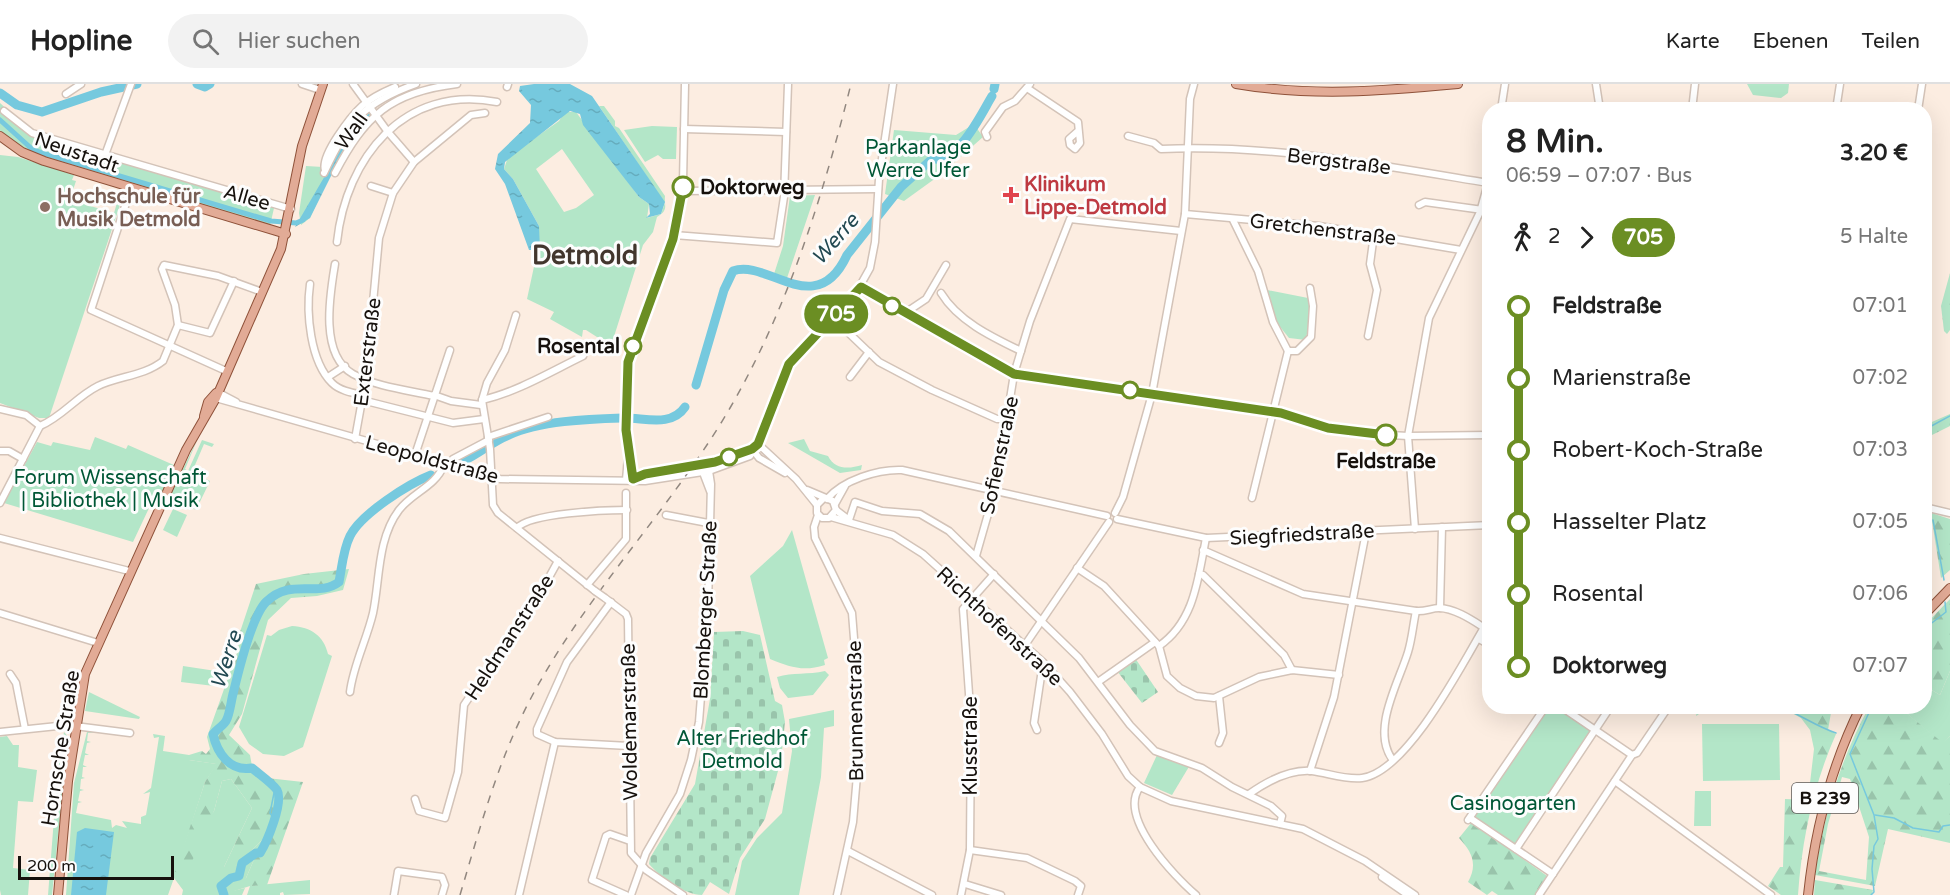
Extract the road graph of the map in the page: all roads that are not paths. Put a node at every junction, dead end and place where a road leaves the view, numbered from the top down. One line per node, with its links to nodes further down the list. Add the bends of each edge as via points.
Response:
1 (81, 84): 24 (street)
2 (302, 84): 19 (street)
3 (354, 84): 31 (street)
4 (404, 84): 31 (street, Wall)
5 (416, 84): 31 (street, Wall, via 384,96)
6 (457, 84): 31 (street)
7 (685, 84): 35 (street)
8 (788, 84): 37 (street)
9 (893, 84): 49 (street)
10 (1236, 84): 21 (main road)
11 (1458, 84): 23 (main road)
12 (1505, 84): 26 (street)
13 (1596, 84): 27 (street)
14 (1695, 84): 28 (street)
15 (1840, 84): 29 (street)
16 (1922, 84): 30 (street)
17 (130, 85): 22 (street); 42 (street)
18 (1028, 86): 36 (street, via 1078,122); 40 (street, via 1004,107 985,132)
19 (322, 87): 55 (main road, Hornsche Straße, via 302,146)
20 (1193, 87): 41 (street)
21 (1274, 87): 23 (main road, via 1336,93)
22 (138, 88)
23 (1373, 88)
24 (66, 94)
25 (498, 102): 34 (street, via 470,97 434,102)
26 (1502, 102)
27 (1599, 102)
28 (1693, 102)
29 (1837, 102)
30 (1919, 102)
31 (372, 108): 34 (street); 44 (street, Wall, via 341,131 325,160); 45 (street)
32 (4, 111): 42 (street, Allee, via 32,133)
33 (485, 113): 43 (street, Exterstraße, via 471,114)
34 (386, 128): 43 (street); 63 (street, via 354,176 343,206)
35 (684, 129): 37 (street); 51 (street)
36 (1078, 131)
37 (786, 132): 50 (street)
38 (0, 136): 48 (main road, Neustadt, via 31,156)
39 (1128, 136): 41 (street, via 1154,143 1161,149)
40 (987, 137)
41 (1189, 148): 46 (street, Bergstraße, via 1336,158); 57 (street)
42 (105, 155): 55 (street, Allee)
43 (414, 162): 52 (street, Exterstraße)
44 (325, 171)
45 (335, 173)
46 (1482, 179)
47 (371, 186): 52 (street)
48 (131, 188): 59 (main road, Neustadt); 78 (street, via 91,310)
49 (878, 189): 50 (street); 69 (street, via 873,258)
50 (785, 190): 51 (street); 62 (street, via 776,244)
51 (681, 191): 62 (street)
52 (393, 193): 89 (street, Exterstraße, via 379,238)
53 (1419, 205): 56 (street, via 1425,202)
54 (1482, 205): 56 (street)
55 (291, 209): 59 (main road, Hornsche Straße)
56 (1480, 212): 64 (street)
57 (1185, 214): 58 (street, Gretchenstraße); 60 (street)
58 (1233, 220): 61 (street, Gretchenstraße); 82 (street, via 1258,271 1273,322)
59 (287, 227): 71 (main road, Hornsche Straße)
60 (1181, 231): 81 (street, Sofienstraße, via 1070,219); 90 (street)
61 (1374, 234): 64 (street, Gretchenstraße); 77 (street, via 1370,264 1377,291)
62 (674, 235): 117 (street, via 628,371)
63 (337, 242)
64 (1461, 250): 103 (street, via 1429,318)
65 (335, 264): 84 (street, via 329,328)
66 (946, 266): 73 (street, via 926,299)
67 (234, 281): 71 (street); 76 (street, via 210,333); 76 (street, via 164,265)
68 (310, 284): 87 (street, via 310,330 316,355)
69 (861, 287): 73 (street); 75 (street)
70 (1310, 288): 82 (street, via 1311,337 1296,351)
71 (262, 292): 85 (main road, Hornsche Straße)
72 (941, 293): 81 (street, via 975,326)
73 (905, 313): 86 (street)
74 (516, 315): 94 (street, via 506,350)
75 (833, 318): 83 (street); 106 (street, via 789,364)
76 (178, 325): 78 (street)
77 (1368, 336)
78 (170, 346): 85 (street); 101 (street, via 161,363 98,387)
79 (450, 350): 92 (street)
80 (585, 351): 94 (street, via 583,356 537,379)
81 (1021, 351): 86 (street, Sofienstraße)
82 (1288, 351): 96 (street)
83 (869, 352): 88 (street); 100 (street, via 879,362 932,390)
84 (345, 366): 87 (street); 89 (street, via 351,373)
85 (226, 371): 91 (main road, Hornsche Straße)
86 (1014, 374): 90 (street); 100 (street, Sofienstraße)
87 (328, 377): 93 (street, via 333,384)
88 (850, 377)
89 (366, 378): 92 (street); 93 (street, Exterstraße)
90 (1152, 394): 96 (street); 131 (street)
91 (217, 395): 104 (street, Leopoldstraße); 147 (main road, Hornsche Straße, via 207,402 204,416)
92 (434, 396): 94 (street); 97 (street)
93 (363, 397): 97 (street); 104 (street, Exterstraße)
94 (481, 402): 99 (street, Woldemarstraße)
95 (0, 409): 101 (street, via 26,415)
96 (1273, 412): 103 (street, via 1355,433); 122 (street)
97 (427, 416): 99 (street, via 453,423); 109 (street)
98 (548, 417): 105 (street)
99 (484, 419): 105 (street, Woldemarstraße)
100 (1005, 419): 120 (street, Sofienstraße)
101 (40, 426): 110 (street)
102 (1482, 435): 103 (street)
103 (1408, 436): 139 (street)
104 (355, 439): 109 (street, Leopoldstraße)
105 (489, 442): 111 (street); 116 (street, Woldemarstraße)
106 (758, 444): 107 (street); 115 (street)
107 (752, 449): 112 (street, Leopoldstraße); 114 (street, Leopoldstraße, via 750,456); 115 (street, via 759,458)
108 (0, 451): 110 (street)
109 (415, 455): 113 (street, Leopoldstraße)
110 (23, 459): 124 (street)
111 (453, 459)
112 (704, 464): 114 (street); 117 (street, Leopoldstraße)
113 (444, 465): 116 (street, Leopoldstraße); 172 (street, via 437,479 399,511 387,537 373,613)
114 (706, 471): 117 (street, Leopoldstraße); 135 (street, Blomberger Straße, via 710,491)
115 (790, 474): 119 (street)
116 (491, 478): 117 (street, Leopoldstraße); 138 (street, Woldemarstraße, via 494,509)
117 (630, 480)
118 (847, 483): 120 (street, via 897,470); 123 (street); 126 (street)
119 (805, 489): 123 (street); 125 (street)
120 (994, 490): 133 (street); 144 (street, Sofienstraße)
121 (626, 493): 128 (street)
122 (1252, 498)
123 (825, 499): 125 (street); 126 (street, Richthofenstraße)
124 (0, 503)
125 (817, 505): 132 (street)
126 (835, 507): 132 (street, Brunnenstraße); 134 (street, Richthofenstraße)
127 (1932, 509): 129 (street)
128 (627, 510): 138 (street, via 576,512 531,520); 150 (street, via 626,540)
129 (1950, 513)
130 (666, 515): 135 (street)
131 (1116, 516): 133 (street); 142 (street, Siegfriedstraße)
132 (825, 517): 134 (street, Richthofenstraße); 199 (street, Brunnenstraße, via 815,534 853,618 859,752)
133 (1108, 519): 146 (street)
134 (849, 520): 144 (street, via 855,502 882,512 920,514 949,531); 152 (street, Richthofenstraße, via 909,545)
135 (708, 523): 201 (street, Blomberger Straße, via 708,607 696,739 680,794)
136 (1482, 525): 137 (street, Siegfriedstraße)
137 (1442, 527): 139 (street, Siegfriedstraße); 156 (street)
138 (517, 528): 145 (street, Woldemarstraße)
139 (1415, 529): 140 (street, Siegfriedstraße)
140 (1366, 532): 142 (street, Siegfriedstraße); 154 (street)
141 (0, 538): 147 (street)
142 (1206, 538): 143 (street)
143 (1203, 550): 149 (street); 154 (street, via 1303,594)
144 (976, 556): 148 (street)
145 (558, 561): 150 (street, Woldemarstraße); 194 (street, Heldmanstraße, via 464,705 458,772 445,818 419,811)
146 (1077, 568): 159 (street); 165 (street, via 1104,586)
147 (129, 571): 164 (main road, Hornsche Straße)
148 (994, 574): 152 (street); 159 (street)
149 (1199, 574): 165 (street, via 1189,611 1171,636); 168 (street, via 1284,655)
150 (587, 585): 153 (street, Woldemarstraße, bridge)
151 (1950, 588): 155 (main road)
152 (970, 598): 166 (street, Richthofenstraße); 198 (street, Klusstraße, via 963,609 963,639 971,699)
153 (608, 600): 185 (street, via 567,662 537,729 541,737); 187 (street, Woldemarstraße, via 628,616)
154 (1353, 601): 157 (street); 170 (street)
155 (1932, 607)
156 (1440, 608): 157 (street); 160 (street)
157 (1416, 611): 189 (street, via 1409,649 1387,715 1385,741)
158 (0, 613): 164 (street)
159 (1042, 619): 166 (street); 171 (street)
160 (1482, 626)
161 (1482, 630): 162 (street)
162 (1479, 639): 163 (street); 189 (street, via 1446,697)
163 (1482, 641)
164 (98, 643): 179 (main road, Hornsche Straße, via 85,674)
165 (1157, 644): 171 (street); 173 (street, via 1163,669 1176,684 1201,698)
166 (1024, 645): 167 (street, Richthofenstraße)
167 (1048, 668): 181 (street, via 1041,676 1034,723); 192 (street, Richthofenstraße)
168 (1292, 670): 170 (street); 173 (street, via 1259,677)
169 (10, 674): 180 (street, via 16,683)
170 (1339, 675): 190 (street)
171 (1098, 682): 193 (street, via 1155,751 1193,764)
172 (350, 692)
173 (1218, 696): 186 (street, via 1223,733)
174 (1541, 714): 197 (street, via 1469,819)
175 (1572, 714): 182 (street)
176 (1606, 714): 182 (street)
177 (1664, 714): 188 (street)
178 (1859, 714): 222 (main road, B 239, via 1828,787 1814,844)
179 (77, 726): 180 (street); 184 (street); 205 (main road, Hornsche Straße, via 66,796)
180 (25, 729): 183 (street)
181 (1037, 730)
182 (1596, 730): 188 (street); 197 (street)
183 (0, 732)
184 (130, 733)
185 (555, 742): 187 (street); 208 (street)
186 (1219, 743)
187 (629, 746): 196 (street, Woldemarstraße)
188 (1632, 755): 191 (street)
189 (1392, 759): 190 (street, via 1371,776 1360,778)
190 (1310, 771): 193 (street, via 1263,784)
191 (1615, 781): 202 (street); 221 (street)
192 (1140, 787): 195 (street, Richthofenstraße, via 1171,801); 204 (street, via 1134,801 1142,829 1154,852)
193 (1249, 794): 195 (street, via 1278,812)
194 (415, 799)
195 (1280, 824): 200 (street, Richthofenstraße, via 1305,830)
196 (630, 841): 201 (street, Woldemarstraße, via 631,853); 209 (street, via 606,836 592,880)
197 (1516, 849): 202 (street)
198 (970, 850): 203 (street, Klusstraße); 216 (street, via 1027,858 1075,881 1081,886)
199 (848, 851): 212 (street, Brunnenstraße); 213 (street)
200 (1353, 855): 218 (street, Richthofenstraße); 219 (street, Richthofenstraße)
201 (641, 864): 210 (street, Blomberger Straße); 211 (street)
202 (1553, 874): 220 (street)
203 (964, 884): 214 (street, Klusstraße); 215 (street)
204 (1187, 892): 217 (street)
205 (58, 895)
206 (394, 895): 207 (street, via 399,871 442,877)
207 (442, 895)
208 (519, 895)
209 (626, 895)
210 (631, 895)
211 (683, 895)
212 (837, 895)
213 (932, 895)
214 (961, 895)
215 (1001, 895)
216 (1078, 895)
217 (1196, 895)
218 (1408, 895)
219 (1415, 895)
220 (1539, 895)
221 (1771, 895)
222 (1808, 895)

